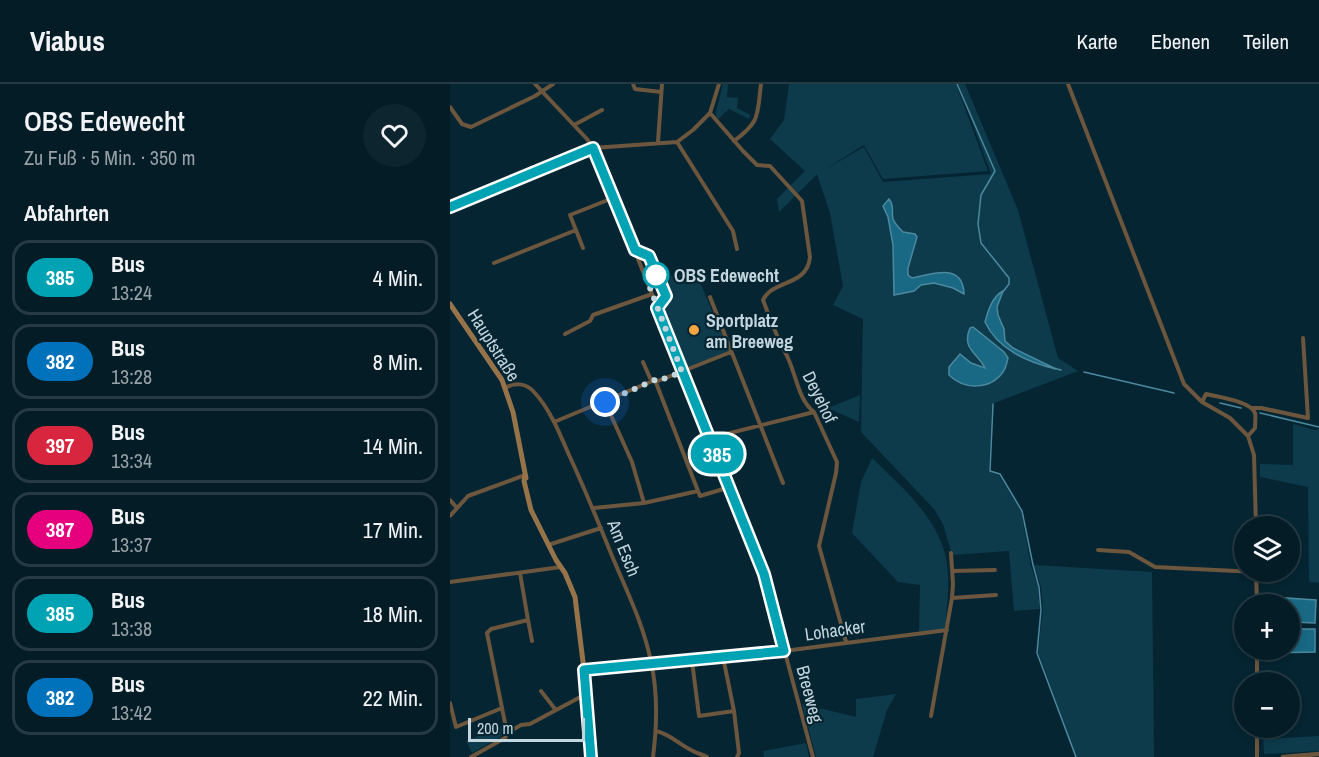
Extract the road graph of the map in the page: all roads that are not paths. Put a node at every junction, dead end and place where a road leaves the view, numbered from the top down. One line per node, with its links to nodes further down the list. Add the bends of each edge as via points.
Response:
1 (534, 84): 8 (street, Breeweg)
2 (553, 84): 8 (street)
3 (633, 84): 9 (street, via 635,89)
4 (662, 84): 9 (street)
5 (719, 84): 12 (street)
6 (761, 84): 14 (street, via 756,118)
7 (1068, 84): 35 (street, via 1181,377)
8 (541, 91): 10 (street, via 471,127 462,124); 13 (street, Breeweg)
9 (662, 92): 15 (street)
10 (450, 107)
11 (602, 110): 13 (street)
12 (710, 113): 14 (street, Deyehof); 16 (street)
13 (574, 125): 17 (street, Breeweg)
14 (734, 141): 37 (street, Deyehof, via 757,165 770,166 802,201 810,264 801,276 766,293 763,300 808,408)
15 (658, 142): 16 (street); 17 (street)
16 (676, 142): 22 (street, via 733,231)
17 (593, 148): 18 (street, Breeweg); 19 (street)
18 (613, 198): 20 (street, via 570,216); 24 (street, Breeweg)
19 (450, 207)
20 (576, 230): 21 (street); 23 (street)
21 (583, 248)
22 (737, 249)
23 (494, 263)
24 (652, 294): 27 (street, via 593,315 590,321); 31 (street, Breeweg)
25 (710, 297): 29 (street)
26 (450, 304): 33 (main road, Hauptstraße, via 492,362)
27 (565, 334)
28 (1303, 338): 36 (street, via 1308,418)
29 (732, 352): 31 (street); 39 (street)
30 (643, 362): 32 (street, via 650,378)
31 (682, 372): 32 (street); 41 (street, Breeweg)
32 (655, 380): 34 (street); 45 (street)
33 (505, 388): 38 (street, Am Esch, via 518,383 528,387); 42 (main road, Hauptstraße)
34 (605, 402): 38 (street); 47 (street, via 632,462)
35 (1202, 402): 36 (street, via 1206,394); 40 (street, via 1230,418)
36 (1251, 408): 40 (street, via 1255,428)
37 (814, 412): 39 (street); 67 (street, Deyehof, via 837,462 819,546)
38 (554, 422): 49 (street, Am Esch)
39 (761, 425): 41 (street); 43 (street)
40 (1248, 436): 51 (street, via 1254,455)
41 (710, 438): 44 (street, Breeweg)
42 (525, 475): 48 (street, via 468,496); 53 (main road, Hauptstraße)
43 (783, 483)
44 (730, 487): 45 (street, via 700,496); 68 (street, Breeweg, via 764,574)
45 (698, 491): 47 (street)
46 (450, 500): 48 (street)
47 (644, 503): 49 (street)
48 (457, 508): 50 (street)
49 (594, 508): 52 (street, Am Esch)
50 (450, 516)
51 (1256, 516)
52 (601, 528): 53 (street); 71 (street, Am Esch, via 641,621)
53 (549, 545): 56 (main road, Hauptstraße)
54 (1098, 550): 58 (street, via 1129,552 1155,567)
55 (951, 552): 59 (street)
56 (561, 567): 60 (street); 72 (main road, Hauptstraße, via 577,609)
57 (995, 570): 59 (street)
58 (1234, 571)
59 (952, 572): 63 (street)
60 (520, 573): 61 (street); 64 (street)
61 (450, 582)
62 (996, 595): 63 (street)
63 (952, 598): 65 (street)
64 (528, 621): 66 (street); 76 (street, via 487,633)
65 (947, 630): 67 (street, Lohacker); 79 (street)
66 (532, 641)
67 (846, 642): 68 (street, Lohacker)
68 (784, 651): 69 (street, Lohacker); 91 (street, Breeweg)
69 (723, 657): 70 (street, Lohacker); 78 (street)
70 (692, 661): 71 (street, Lohacker); 78 (street, via 699,716)
71 (652, 664): 72 (street, Lohacker); 82 (street, Am Esch)
72 (584, 670): 74 (main road, Hauptstraße)
73 (541, 691): 77 (street)
74 (586, 694): 77 (street); 87 (main road, Hauptstraße)
75 (450, 703): 80 (street)
76 (502, 708): 80 (street); 83 (street)
77 (556, 710): 83 (street)
78 (734, 711): 90 (street)
79 (931, 716)
80 (456, 727): 81 (street)
81 (450, 730)
82 (656, 731): 88 (street, Am Esch); 89 (street)
83 (507, 733): 86 (street, via 505,738)
84 (1257, 738): 92 (street)
85 (1319, 754): 93 (street)
86 (471, 757)
87 (591, 757)
88 (653, 757)
89 (707, 757)
90 (737, 757)
91 (813, 757)
92 (1257, 757)
93 (1283, 757)

